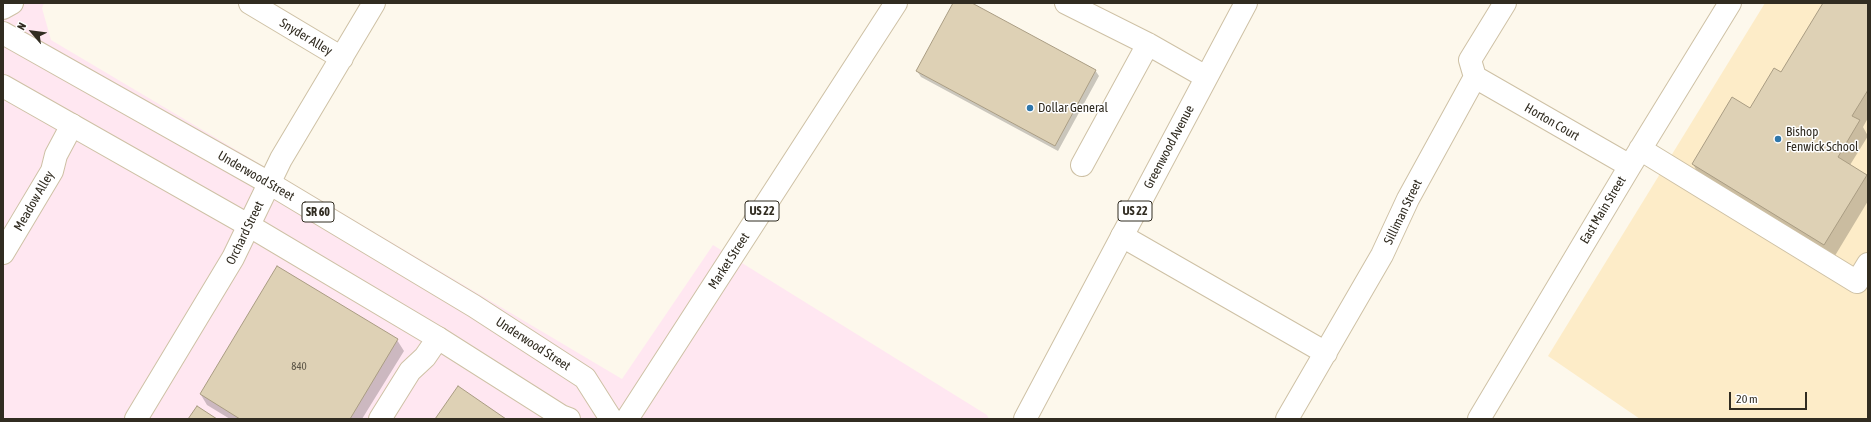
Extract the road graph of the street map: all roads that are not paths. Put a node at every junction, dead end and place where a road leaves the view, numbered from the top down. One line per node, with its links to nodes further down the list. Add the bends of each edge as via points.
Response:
1 (12, 3): 9 (main road)
2 (250, 3): 12 (main road, Snyder Alley)
3 (374, 3): 12 (main road, Orchard Street)
4 (896, 3): 30 (main road, Market Street / US 22)
5 (1066, 3): 11 (main road)
6 (1246, 3): 13 (main road, Greenwood Avenue / US 22)
7 (1505, 3): 14 (main road, via 1470,60)
8 (1730, 3): 17 (main road, East Main Street)
9 (3, 8)
10 (3, 33): 19 (main road, Underwood Street / SR 60)
11 (1148, 44): 13 (main road); 18 (main road)
12 (342, 58): 19 (main road, Orchard Street)
13 (1206, 77): 21 (main road, Greenwood Avenue / US 22)
14 (1475, 77): 17 (main road, Horton Court); 25 (main road, Silliman Street, via 1408,199 1382,255)
15 (3, 86): 16 (main road)
16 (72, 125): 20 (main road); 22 (main road, Meadow Alley, via 56,155 52,171)
17 (1635, 158): 23 (main road, Horton Court, via 1857,282); 33 (main road, East Main Street)
18 (1082, 165)
19 (269, 183): 20 (main road, Orchard Street); 29 (main road, Underwood Street / SR 60, via 474,306 585,378)
20 (248, 225): 24 (main road); 26 (main road, Orchard Street, via 233,258)
21 (1122, 236): 25 (main road); 31 (main road, Greenwood Avenue / US 22)
22 (3, 253)
23 (1868, 264)
24 (438, 338): 27 (main road, via 425,358 410,371); 28 (main road)
25 (1326, 353): 32 (main road, Silliman Street)
26 (136, 419)
27 (380, 419)
28 (569, 419)
29 (611, 419)
30 (627, 419)
31 (1025, 419)
32 (1287, 419)
33 (1479, 419)

